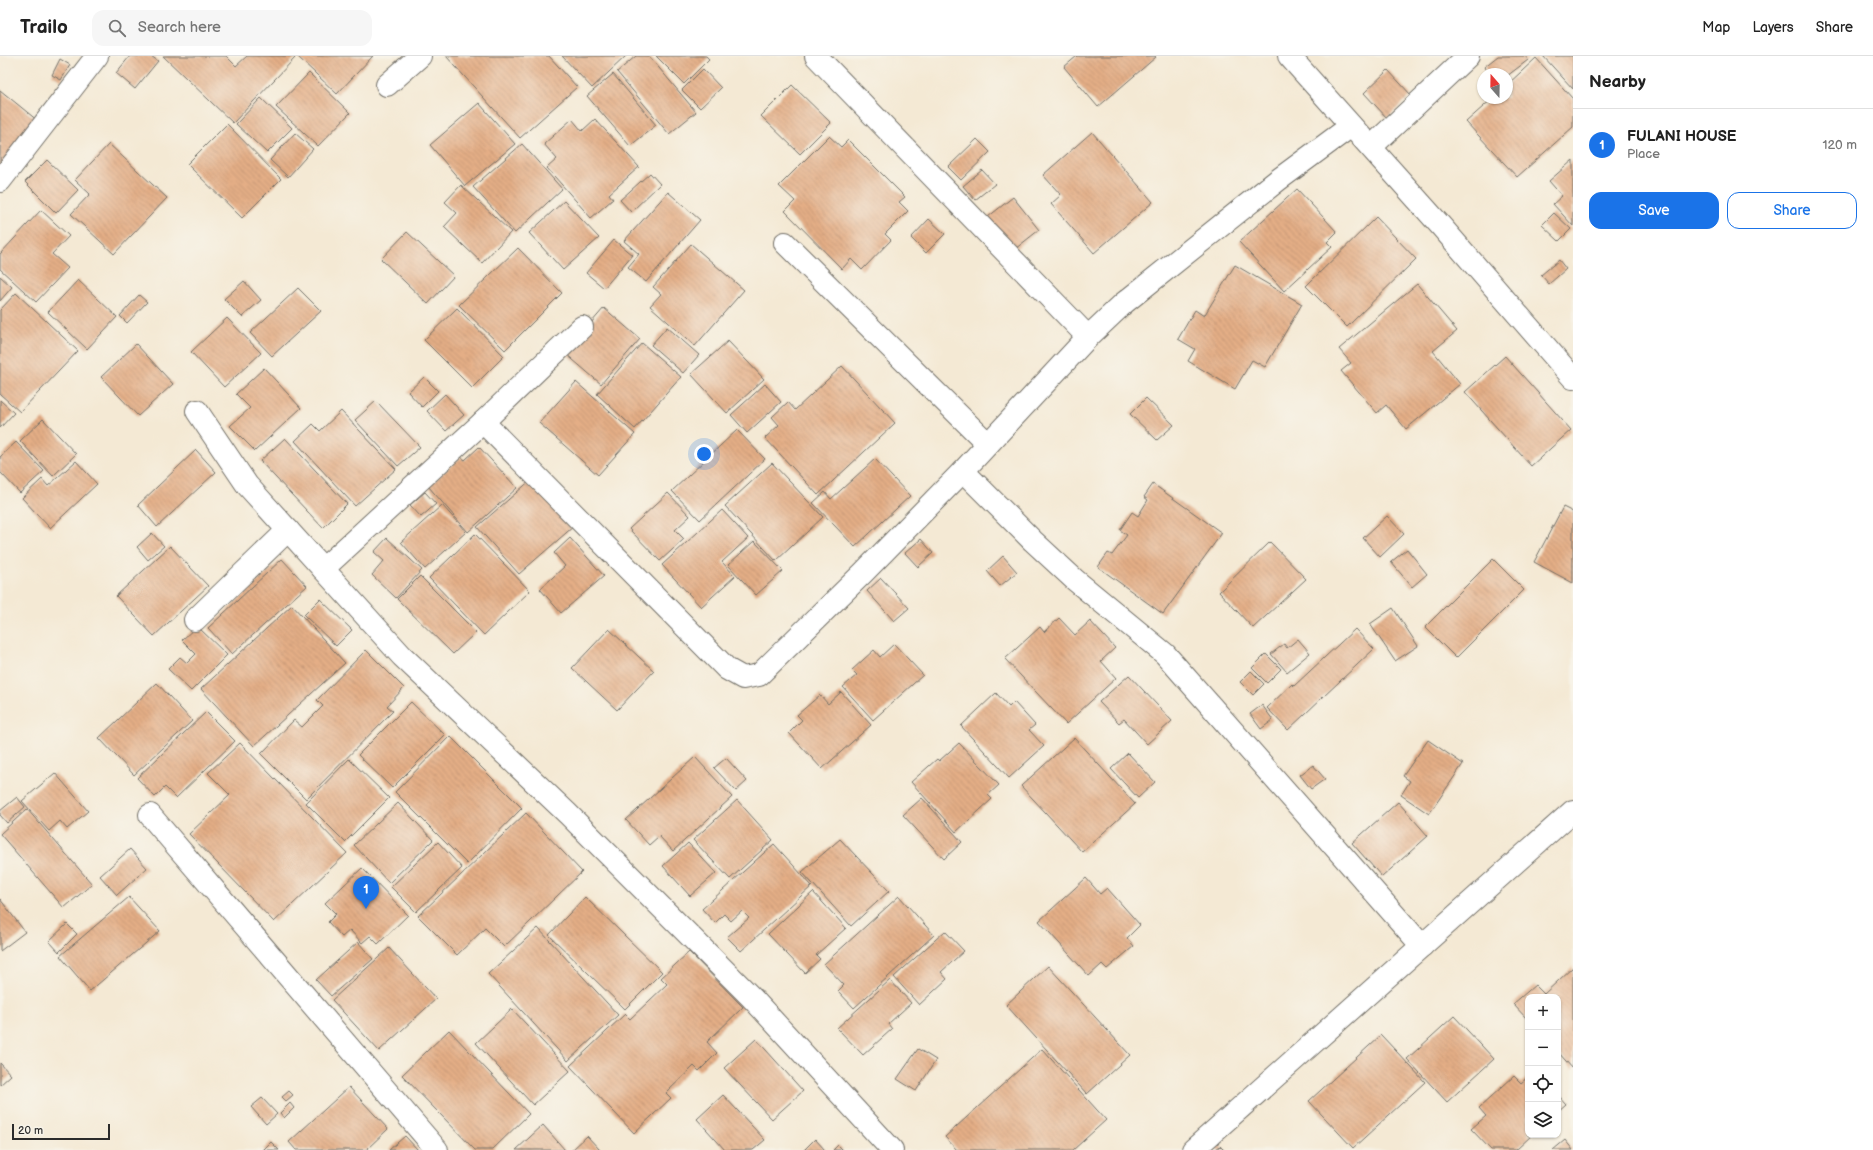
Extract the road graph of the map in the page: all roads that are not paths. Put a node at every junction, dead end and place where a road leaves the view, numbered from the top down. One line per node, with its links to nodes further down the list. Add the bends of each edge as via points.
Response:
1 (97, 56): 9 (street)
2 (420, 56): 6 (street)
3 (816, 56): 12 (street)
4 (1289, 56): 7 (street)
5 (1468, 56): 8 (street)
6 (387, 85)
7 (1351, 126): 8 (street); 12 (street, via 1278,180 1124,303)
8 (1371, 147): 13 (street)
9 (0, 181)
10 (785, 243): 16 (street)
11 (582, 327): 15 (street)
12 (1088, 337): 16 (street)
13 (1573, 378)
14 (197, 412): 18 (street, via 247,485)
15 (483, 422): 17 (street, via 727,669 743,678 758,675); 19 (street)
16 (988, 444): 17 (street)
17 (963, 471): 23 (street, via 1075,580 1165,654)
18 (288, 530): 19 (street); 20 (street)
19 (323, 569): 25 (street, via 402,656 568,814 752,998)
20 (195, 620)
21 (1573, 811): 23 (street)
22 (150, 815): 24 (street)
23 (1422, 946): 26 (street)
24 (437, 1150)
25 (892, 1150)
26 (1193, 1150)

